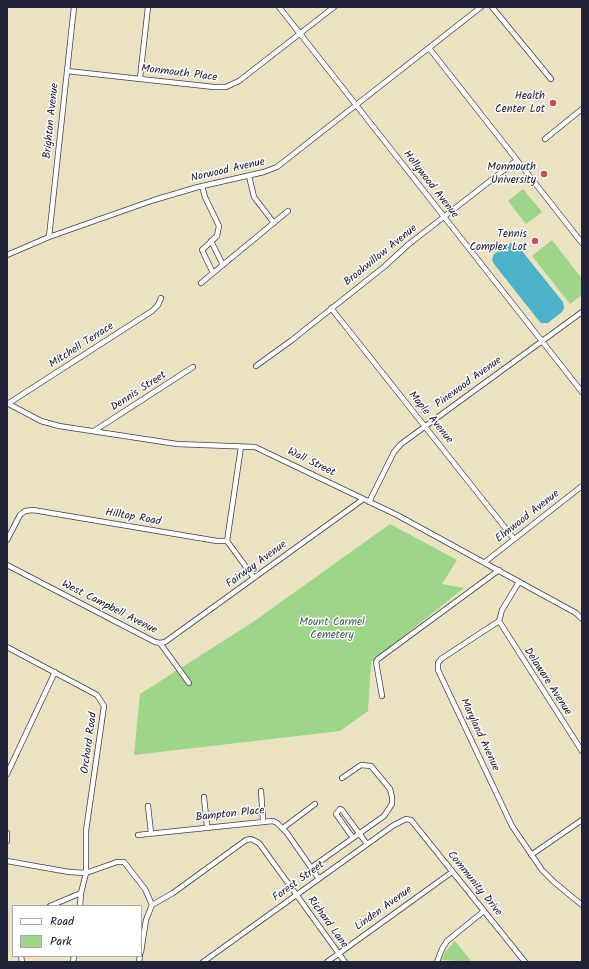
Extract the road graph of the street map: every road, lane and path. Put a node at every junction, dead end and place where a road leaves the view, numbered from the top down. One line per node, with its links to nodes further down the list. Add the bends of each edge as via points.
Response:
1 (74, 7): 9 (street, Brighton Avenue)
2 (148, 7): 10 (street)
3 (279, 7): 7 (street, Hollywood Avenue)
4 (334, 7): 7 (street, Monmouth Place)
5 (481, 7): 8 (street, Norwood Avenue)
6 (492, 7): 11 (street)
7 (300, 33): 10 (street, Monmouth Place, via 232,85 214,87); 12 (street, Hollywood Avenue)
8 (429, 48): 12 (street, Norwood Avenue); 15 (street)
9 (67, 71): 10 (street, Monmouth Place); 21 (street, Brighton Avenue)
10 (140, 78)
11 (551, 79)
12 (356, 106): 16 (street, Norwood Avenue, via 277,167); 19 (street, Hollywood Avenue)
13 (582, 109): 14 (street)
14 (545, 139)
15 (517, 160): 19 (street, Brookwillow Avenue); 23 (street)
16 (249, 176): 17 (street, Norwood Avenue); 20 (street, via 254,197)
17 (202, 186): 21 (street, Norwood Avenue); 22 (street, via 219,226 218,234)
18 (288, 211): 20 (street)
19 (444, 217): 29 (street, Brookwillow Avenue); 31 (street, Hollywood Avenue)
20 (274, 223): 25 (street)
21 (49, 237): 24 (street, Norwood Avenue)
22 (211, 241): 25 (street); 26 (street, via 202,250)
23 (582, 243)
24 (7, 255)
25 (223, 265): 26 (street)
26 (213, 273): 27 (street)
27 (201, 283)
28 (161, 298): 35 (street, Mitchell Terrace, via 152,311)
29 (331, 308): 32 (street, Brookwillow Avenue); 36 (street, Maple Avenue)
30 (582, 312): 31 (street, Pinewood Avenue)
31 (542, 341): 34 (street, Hollywood Avenue); 36 (street, Pinewood Avenue)
32 (256, 366)
33 (193, 368): 37 (street, Dennis Street)
34 (582, 392)
35 (8, 403): 37 (street, Wall Street, via 49,424)
36 (425, 426): 41 (street, Pinewood Avenue, via 395,450); 42 (street, Maple Avenue)
37 (94, 431): 38 (street, Wall Street, via 177,444)
38 (241, 447): 40 (street, Wall Street, via 255,447 267,452); 44 (street)
39 (582, 486): 42 (street, Elmwood Avenue)
40 (362, 500): 41 (street, Wall Street); 48 (street, Fairway Avenue)
41 (369, 502): 45 (street, Wall Street)
42 (514, 539): 45 (street, Elmwood Avenue)
43 (7, 540): 44 (street, Hilltop Road, via 20,515 31,510)
44 (227, 541): 48 (street)
45 (485, 562): 47 (street, Wall Street)
46 (7, 565): 52 (street, West Campbell Avenue)
47 (499, 570): 49 (street, Wall Street); 56 (street, via 378,659 376,662)
48 (254, 578): 52 (street, Fairway Avenue, via 165,642)
49 (519, 582): 50 (street, Wall Street, via 576,613); 51 (street, via 502,610)
50 (582, 619)
51 (499, 622): 57 (street, Delaware Avenue); 76 (street, Maryland Avenue, via 443,658 437,666 510,822)
52 (160, 643): 55 (street, West Campbell Avenue)
53 (7, 647): 54 (street, Orchard Road)
54 (54, 672): 58 (street); 80 (street, Orchard Road, via 97,695 104,706 86,831)
55 (189, 683)
56 (382, 696)
57 (582, 751)
58 (7, 774)
59 (342, 778): 71 (street, via 358,766 368,765 377,772 392,793 392,804 388,812)
60 (261, 791): 65 (street)
61 (204, 797): 67 (street)
62 (315, 804): 68 (street)
63 (148, 806): 70 (street)
64 (408, 819): 75 (street, Forest Street, via 394,824); 79 (street, Community Drive)
65 (263, 820): 67 (street, Bampton Place); 68 (street, Bampton Place, via 273,821)
66 (582, 820): 76 (street)
67 (208, 826): 70 (street, Bampton Place)
68 (283, 828): 78 (street, Bampton Place)
69 (7, 833): 74 (street)
70 (152, 833): 72 (street, Bampton Place)
71 (360, 833): 73 (street); 73 (street, via 340,809 336,814); 75 (street)
72 (138, 835)
73 (353, 838): 78 (street)
74 (7, 840)
75 (367, 844): 81 (street, Forest Street)
76 (531, 855): 87 (street, Maryland Avenue, via 549,878)
77 (7, 862): 80 (street)
78 (312, 867): 81 (street, Bampton Place)
79 (452, 872): 88 (street, Community Drive); 90 (street, Linden Avenue)
80 (86, 873): 82 (street, Orchard Road); 86 (street, via 124,862 145,889)
81 (319, 879): 83 (street, Forest Street)
82 (81, 892): 84 (street); 85 (street, Orchard Road)
83 (296, 895): 86 (street, Richard Lane, via 259,843 251,839); 90 (street, Richard Lane); 91 (street, Forest Street)
84 (52, 905)
85 (80, 905)
86 (152, 905): 89 (street, via 146,920)
87 (582, 905)
88 (484, 911): 94 (street, via 447,941); 95 (street, Community Drive)
89 (142, 946)
90 (338, 954): 92 (street, Linden Avenue); 93 (street, Richard Lane)
91 (203, 962)
92 (327, 962)
93 (345, 962)
94 (437, 962)
95 (525, 962)

